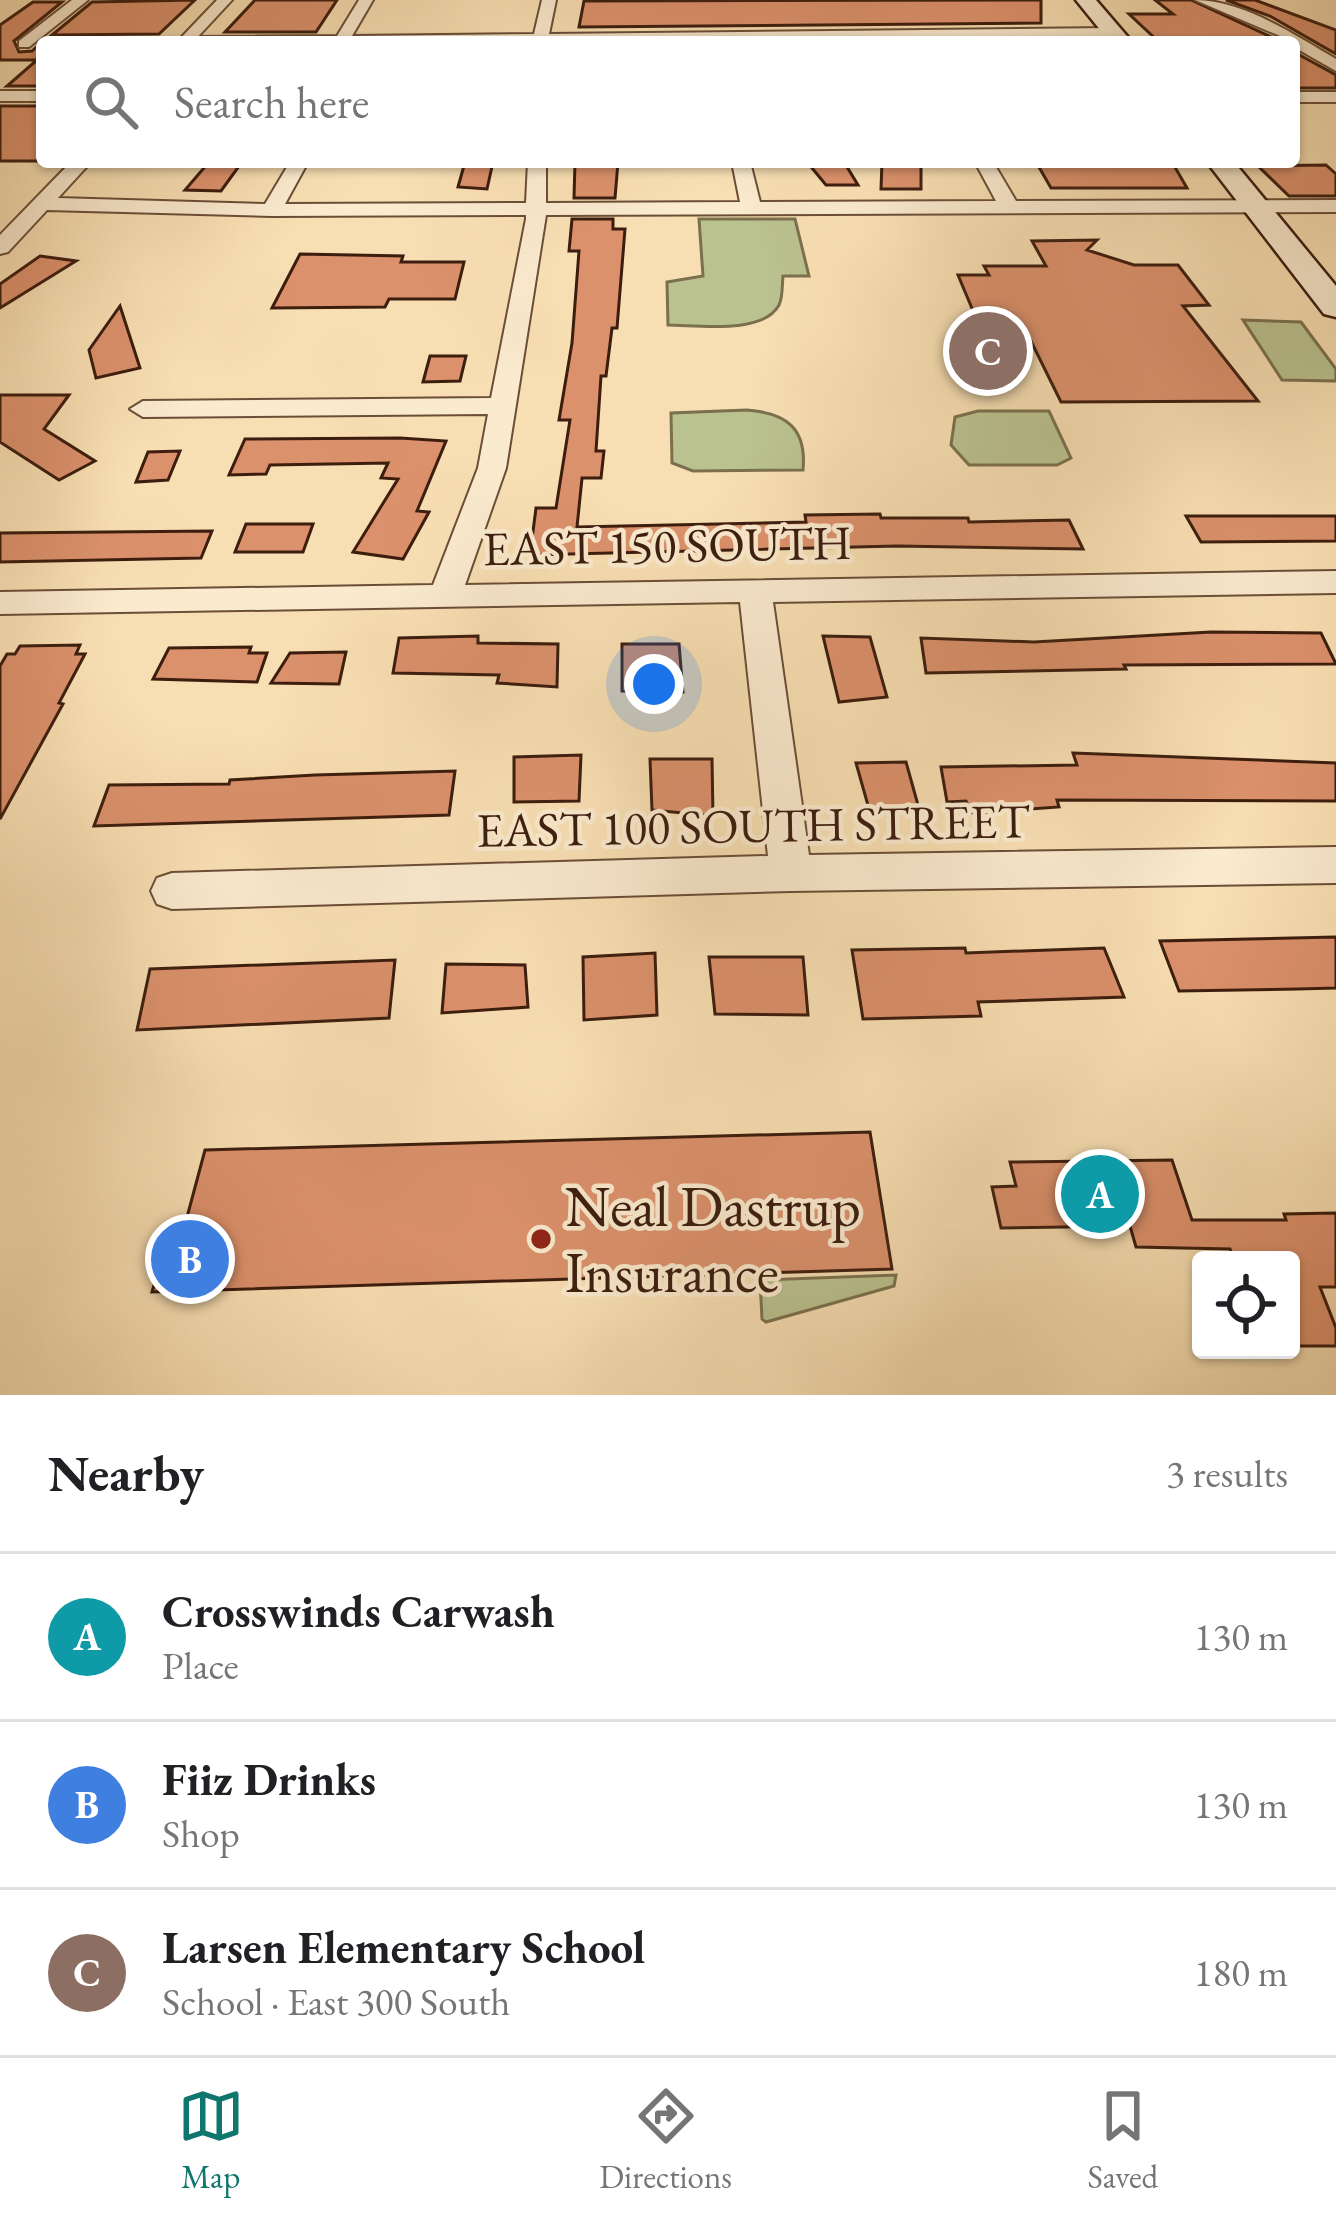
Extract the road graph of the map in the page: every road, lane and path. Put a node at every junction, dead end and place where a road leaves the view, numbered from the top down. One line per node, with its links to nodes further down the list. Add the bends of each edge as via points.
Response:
1 (81, 0): 7 (street)
2 (225, 0): 8 (street)
3 (367, 0): 9 (street)
4 (549, 0): 10 (street)
5 (1086, 0): 11 (street)
6 (1202, 0): 12 (street)
7 (42, 36)
8 (191, 36)
9 (344, 36)
10 (542, 36)
11 (1114, 36)
12 (1286, 36)
13 (0, 44): 14 (street)
14 (33, 44)
15 (1300, 45): 16 (street)
16 (1336, 66)
17 (0, 96): 18 (street)
18 (36, 96)
19 (1336, 97): 20 (street)
20 (1300, 98)
21 (77, 168): 27 (street)
22 (296, 168): 32 (street)
23 (537, 168): 31 (street)
24 (742, 168): 33 (street)
25 (987, 168): 30 (street)
26 (1225, 168): 28 (street)
27 (43, 205): 32 (street); 34 (street)
28 (1256, 206): 29 (street); 30 (street); 35 (street)
29 (1336, 206)
30 (1010, 208): 33 (street)
31 (536, 209): 32 (street); 33 (street); 36 (street)
32 (271, 210)
33 (752, 210)
34 (0, 247)
35 (1336, 307)
36 (503, 406): 37 (street); 40 (street, via 493,468)
37 (143, 409)
38 (1336, 582): 39 (street, EAST 150 SOUTH)
39 (755, 592): 40 (street, EAST 150 SOUTH); 43 (street)
40 (445, 596): 41 (street, EAST 150 SOUTH)
41 (0, 603)
42 (1336, 865): 43 (street, EAST 100 SOUTH STREET)
43 (791, 872): 44 (street, EAST 100 SOUTH STREET)
44 (172, 891)

